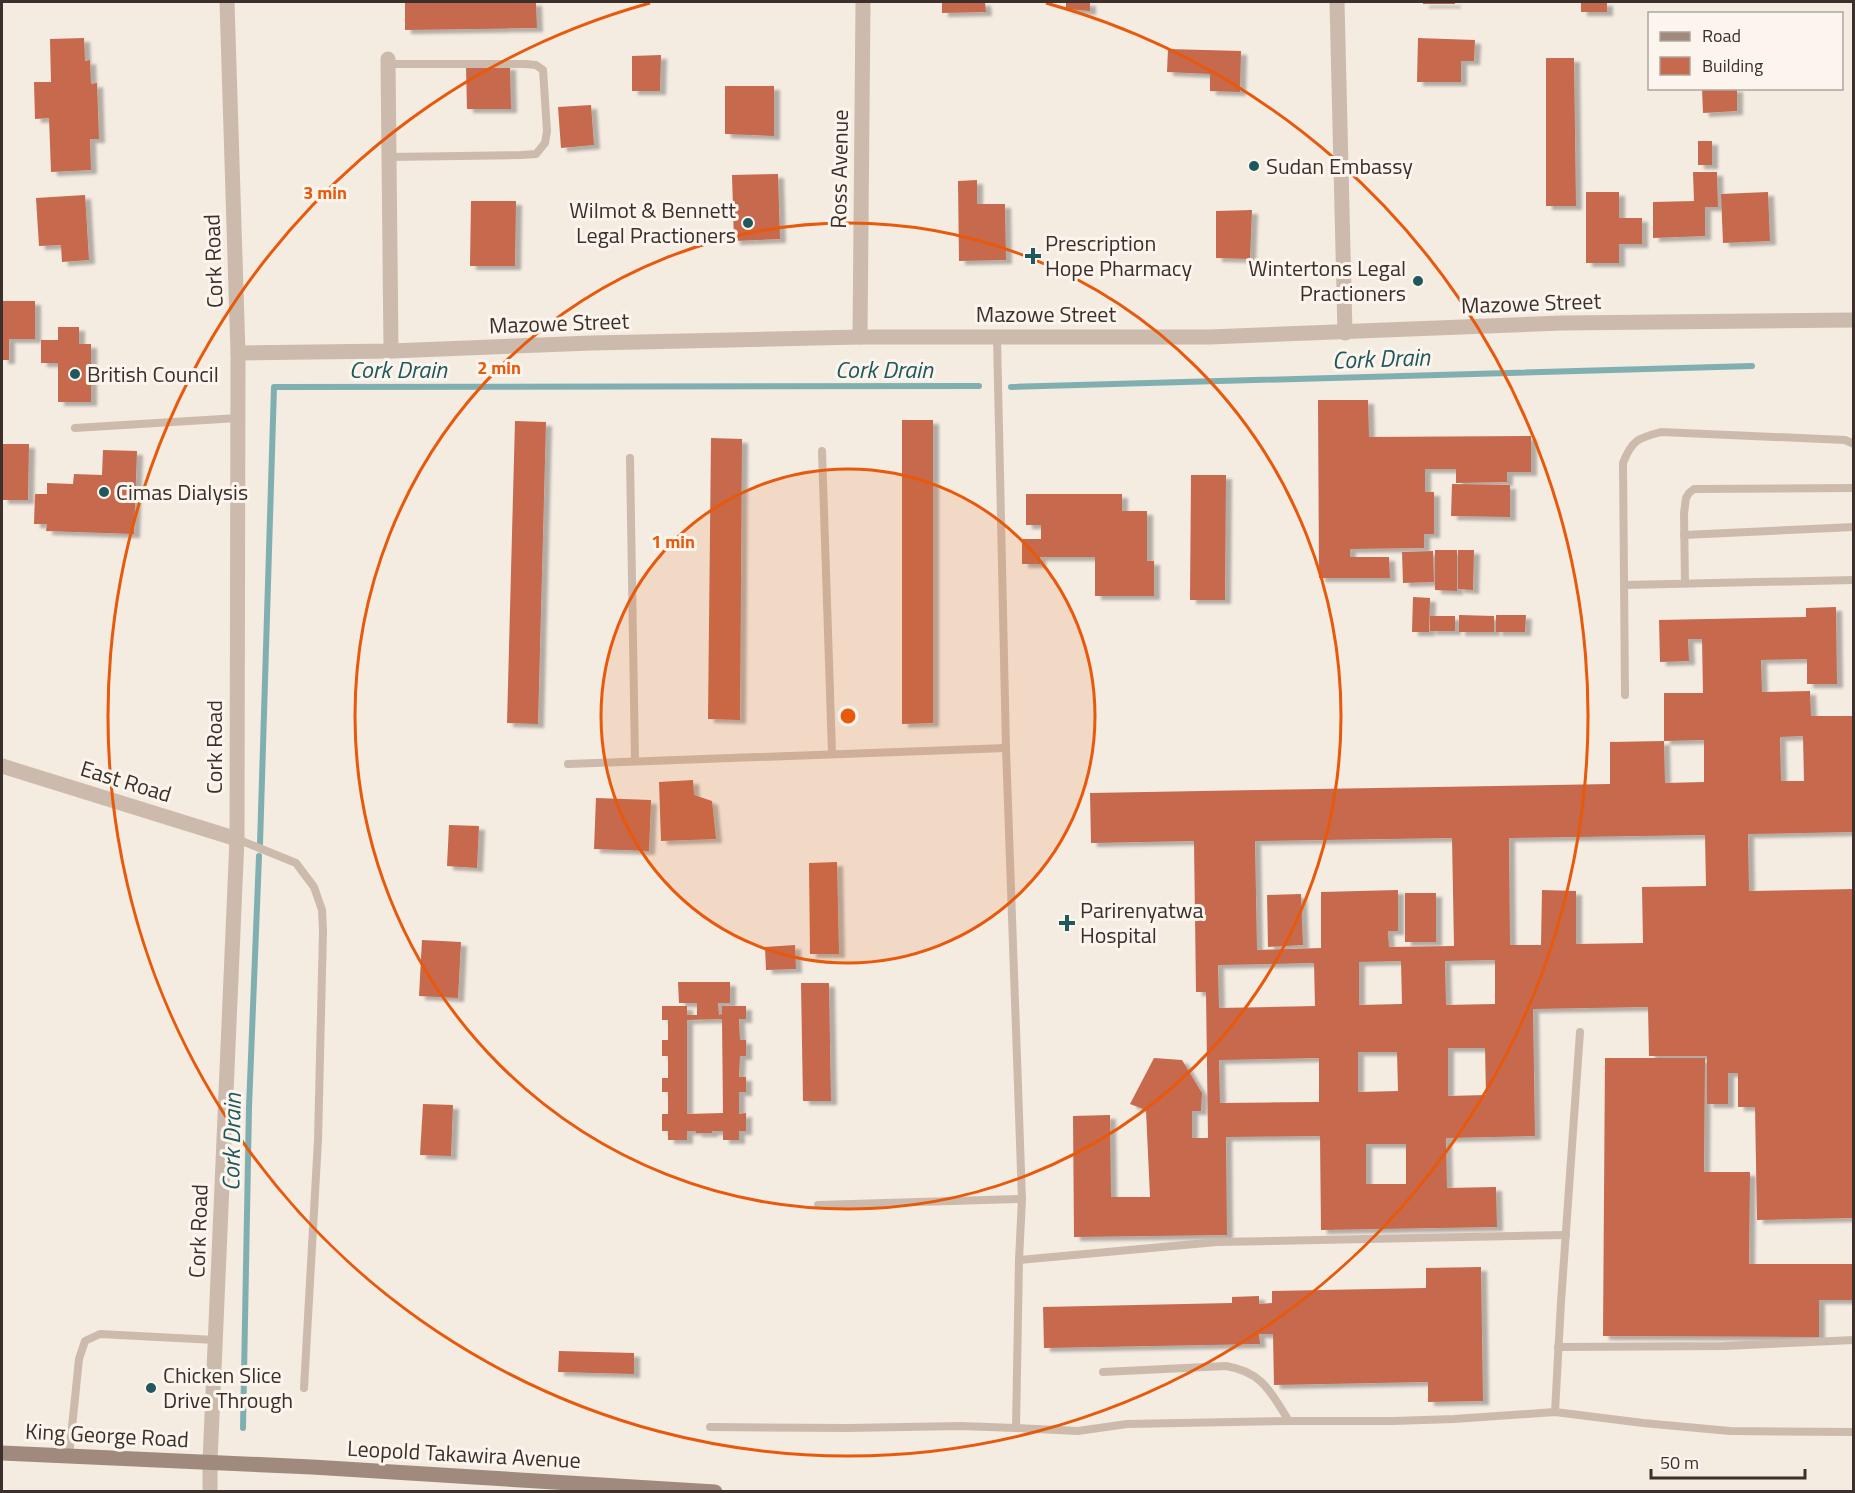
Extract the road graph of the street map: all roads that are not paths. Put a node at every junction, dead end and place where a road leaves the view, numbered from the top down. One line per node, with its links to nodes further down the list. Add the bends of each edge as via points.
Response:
1 (227, 2): 11 (street, Cork Road)
2 (863, 2): 8 (street, Ross Avenue)
3 (1337, 2): 7 (street)
4 (388, 61): 5 (street); 5 (lane, via 536,65 543,70 547,131 545,143 536,154)
5 (389, 157): 10 (street)
6 (1854, 320): 7 (street, Mazowe Street, via 1562,323)
7 (1345, 333): 9 (street, Mazowe Street)
8 (860, 337): 9 (street, Mazowe Street); 10 (street, Mazowe Street)
9 (997, 337): 24 (lane)
10 (391, 351): 11 (street, Mazowe Street)
11 (238, 353): 12 (street, Cork Road)
12 (238, 418): 13 (lane); 29 (street, Cork Road)
13 (75, 428)
14 (1854, 444): 22 (lane, via 1845,440 1661,432 1641,437 1629,447 1623,463)
15 (822, 451): 25 (lane)
16 (630, 458): 26 (lane)
17 (1854, 488): 19 (lane, via 1694,489 1686,498)
18 (1854, 527): 19 (lane)
19 (1684, 535): 21 (lane)
20 (1854, 580): 21 (lane)
21 (1685, 583): 22 (lane)
22 (1624, 585): 23 (lane)
23 (1625, 695)
24 (1006, 748): 25 (lane); 31 (lane)
25 (832, 753): 26 (lane)
26 (635, 761): 27 (lane)
27 (568, 764)
28 (2, 766): 29 (street, East Road)
29 (237, 839): 35 (street, Cork Road); 39 (lane, via 296,863 314,887 322,910 318,1140)
30 (1580, 1032): 33 (lane)
31 (1022, 1199): 32 (lane); 34 (lane)
32 (818, 1205)
33 (1566, 1234): 34 (lane, via 1217,1242); 37 (lane)
34 (1019, 1260): 43 (lane)
35 (215, 1340): 46 (lane, via 100,1335 85,1341 79,1359); 47 (street, Cork Road)
36 (1854, 1340): 37 (lane)
37 (1558, 1347): 40 (lane)
38 (1103, 1371): 41 (lane, via 1240,1368 1265,1384)
39 (304, 1388)
40 (1555, 1412): 41 (lane, via 1403,1421); 44 (lane, via 1721,1431)
41 (1289, 1421): 43 (lane, via 1127,1424 1078,1431)
42 (710, 1426): 43 (lane)
43 (1016, 1428)
44 (1854, 1432)
45 (2, 1453): 46 (main road, King George Road)
46 (69, 1456): 47 (main road, King George Road)
47 (210, 1462): 48 (street, Cork Road); 49 (main road, Leopold Takawira Avenue)
48 (210, 1491)
49 (716, 1491)

